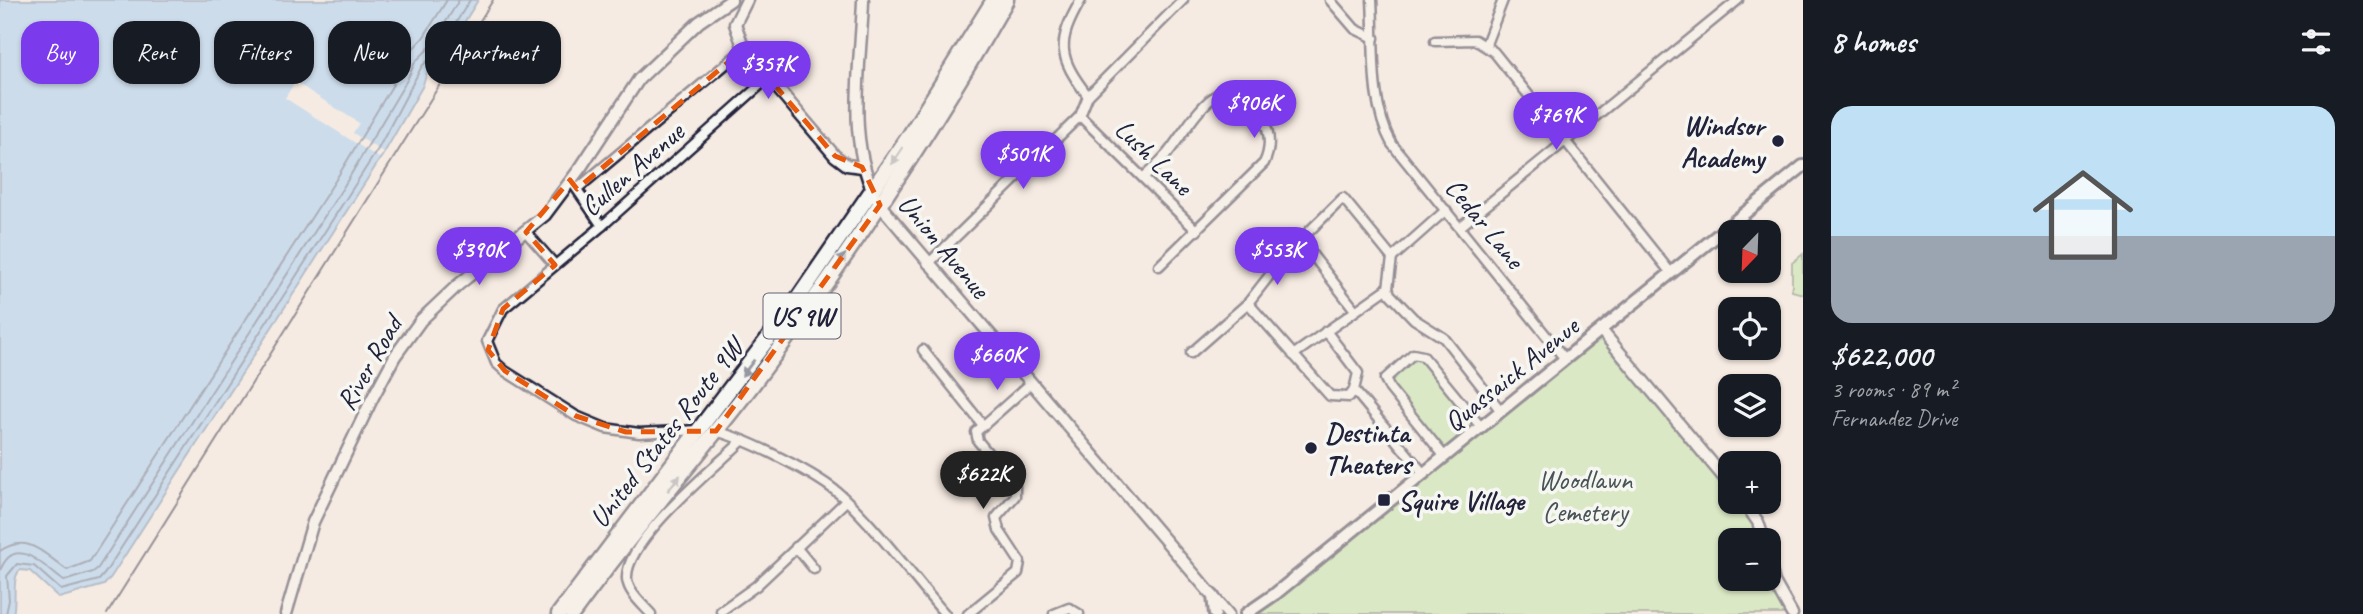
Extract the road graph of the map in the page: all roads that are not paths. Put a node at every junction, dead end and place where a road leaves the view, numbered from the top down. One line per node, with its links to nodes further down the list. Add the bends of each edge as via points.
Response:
1 (731, 0): 23 (street, River Road, via 699,22 639,79)
2 (747, 0): 15 (street, via 735,24)
3 (863, 0): 21 (street, Union Avenue, via 858,131)
4 (994, 0): 25 (highway, United States Route 9W / US 9W, one-way to 25)
5 (1006, 0): 25 (highway, United States Route 9W / US 9W)
6 (1081, 0): 17 (street, via 1067,26 1062,52)
7 (1183, 0): 17 (street)
8 (1330, 0): 12 (street, via 1355,29)
9 (1372, 0): 12 (street, Cedar Lane)
10 (1503, 0): 14 (street)
11 (1738, 0): 19 (street)
12 (1374, 38): 26 (street, Cedar Lane, via 1384,129)
13 (1435, 41): 14 (street)
14 (1486, 44): 19 (street)
15 (744, 49): 16 (street); 24 (street)
16 (768, 78): 21 (street, via 836,158); 27 (street, Cullen Avenue)
17 (1088, 96): 18 (street)
18 (1080, 116): 22 (street, Lush Lane); 33 (street)
19 (1565, 140): 28 (street); 36 (street)
20 (1803, 166): 36 (main road, Quassaick Avenue)
21 (862, 167): 25 (street, Union Avenue)
22 (1144, 177): 29 (street, Lush Lane); 29 (street, via 1216,94 1225,90 1245,94 1267,128 1267,157)
23 (570, 180): 24 (street); 30 (street, River Road, via 545,215)
24 (577, 189): 27 (street)
25 (876, 199): 33 (street, Union Avenue); 51 (highway, United States Route 9W / US 9W, one-way to 51); 52 (highway, United States Route 9W / US 9W, one-way to 25)
26 (1446, 210): 28 (street, Cedar Lane); 32 (street)
27 (603, 226): 34 (street, Cullen Avenue)
28 (1460, 227): 45 (street, Cedar Lane)
29 (1197, 231): 35 (street)
30 (526, 232): 34 (street); 63 (street, River Road, via 444,297 395,356 313,522)
31 (1300, 239): 32 (street, via 1343,198); 38 (street); 39 (street)
32 (1392, 258): 37 (street)
33 (928, 264): 46 (street, Union Avenue)
34 (555, 265): 51 (street, Cullen Avenue, via 497,317 487,341 496,363 576,416 605,428 639,433)
35 (1159, 266)
36 (1671, 273): 40 (main road, Quassaick Avenue)
37 (1388, 288): 39 (street); 48 (street, via 1414,319 1444,338)
38 (1248, 303): 43 (street); 44 (street)
39 (1355, 310): 41 (street)
40 (1601, 330): 45 (main road, Quassaick Avenue); 55 (street)
41 (1326, 331): 44 (street); 47 (street, via 1358,373)
42 (923, 350): 49 (street)
43 (1191, 353)
44 (1293, 355): 47 (street, via 1330,396 1349,397)
45 (1566, 359): 48 (main road, Quassaick Avenue)
46 (1031, 383): 49 (street); 61 (street, Union Avenue)
47 (1354, 390): 56 (street)
48 (1501, 411): 50 (main road, Quassaick Avenue)
49 (982, 424): 68 (street, via 976,432 978,441 1016,489 996,518 1020,568)
50 (1481, 427): 54 (main road, Quassaick Avenue); 54 (street, via 1423,356 1413,354 1397,367 1386,382)
51 (699, 430): 52 (street, Cullen Avenue); 64 (highway, United States Route 9W / US 9W)
52 (716, 431): 53 (street, Cullen Avenue); 65 (highway, United States Route 9W / US 9W, one-way to 52)
53 (743, 439): 57 (street, Cullen Avenue); 66 (street, via 659,521 631,562 627,580)
54 (1445, 457): 56 (main road, Quassaick Avenue)
55 (1718, 470)
56 (1424, 474): 73 (main road, Quassaick Avenue)
57 (846, 500): 58 (street); 67 (street, Cullen Avenue)
58 (796, 547): 59 (street); 62 (street, via 756,586)
59 (814, 569)
60 (1779, 591): 74 (street)
61 (1213, 596): 71 (main road); 72 (street, Union Avenue)
62 (721, 611)
63 (286, 614)
64 (559, 614)
65 (572, 614)
66 (651, 614)
67 (945, 614)
68 (968, 614)
69 (1054, 614): 70 (street, via 1069,608)
70 (1079, 614)
71 (1215, 614)
72 (1228, 614)
73 (1246, 614)
74 (1792, 614)

